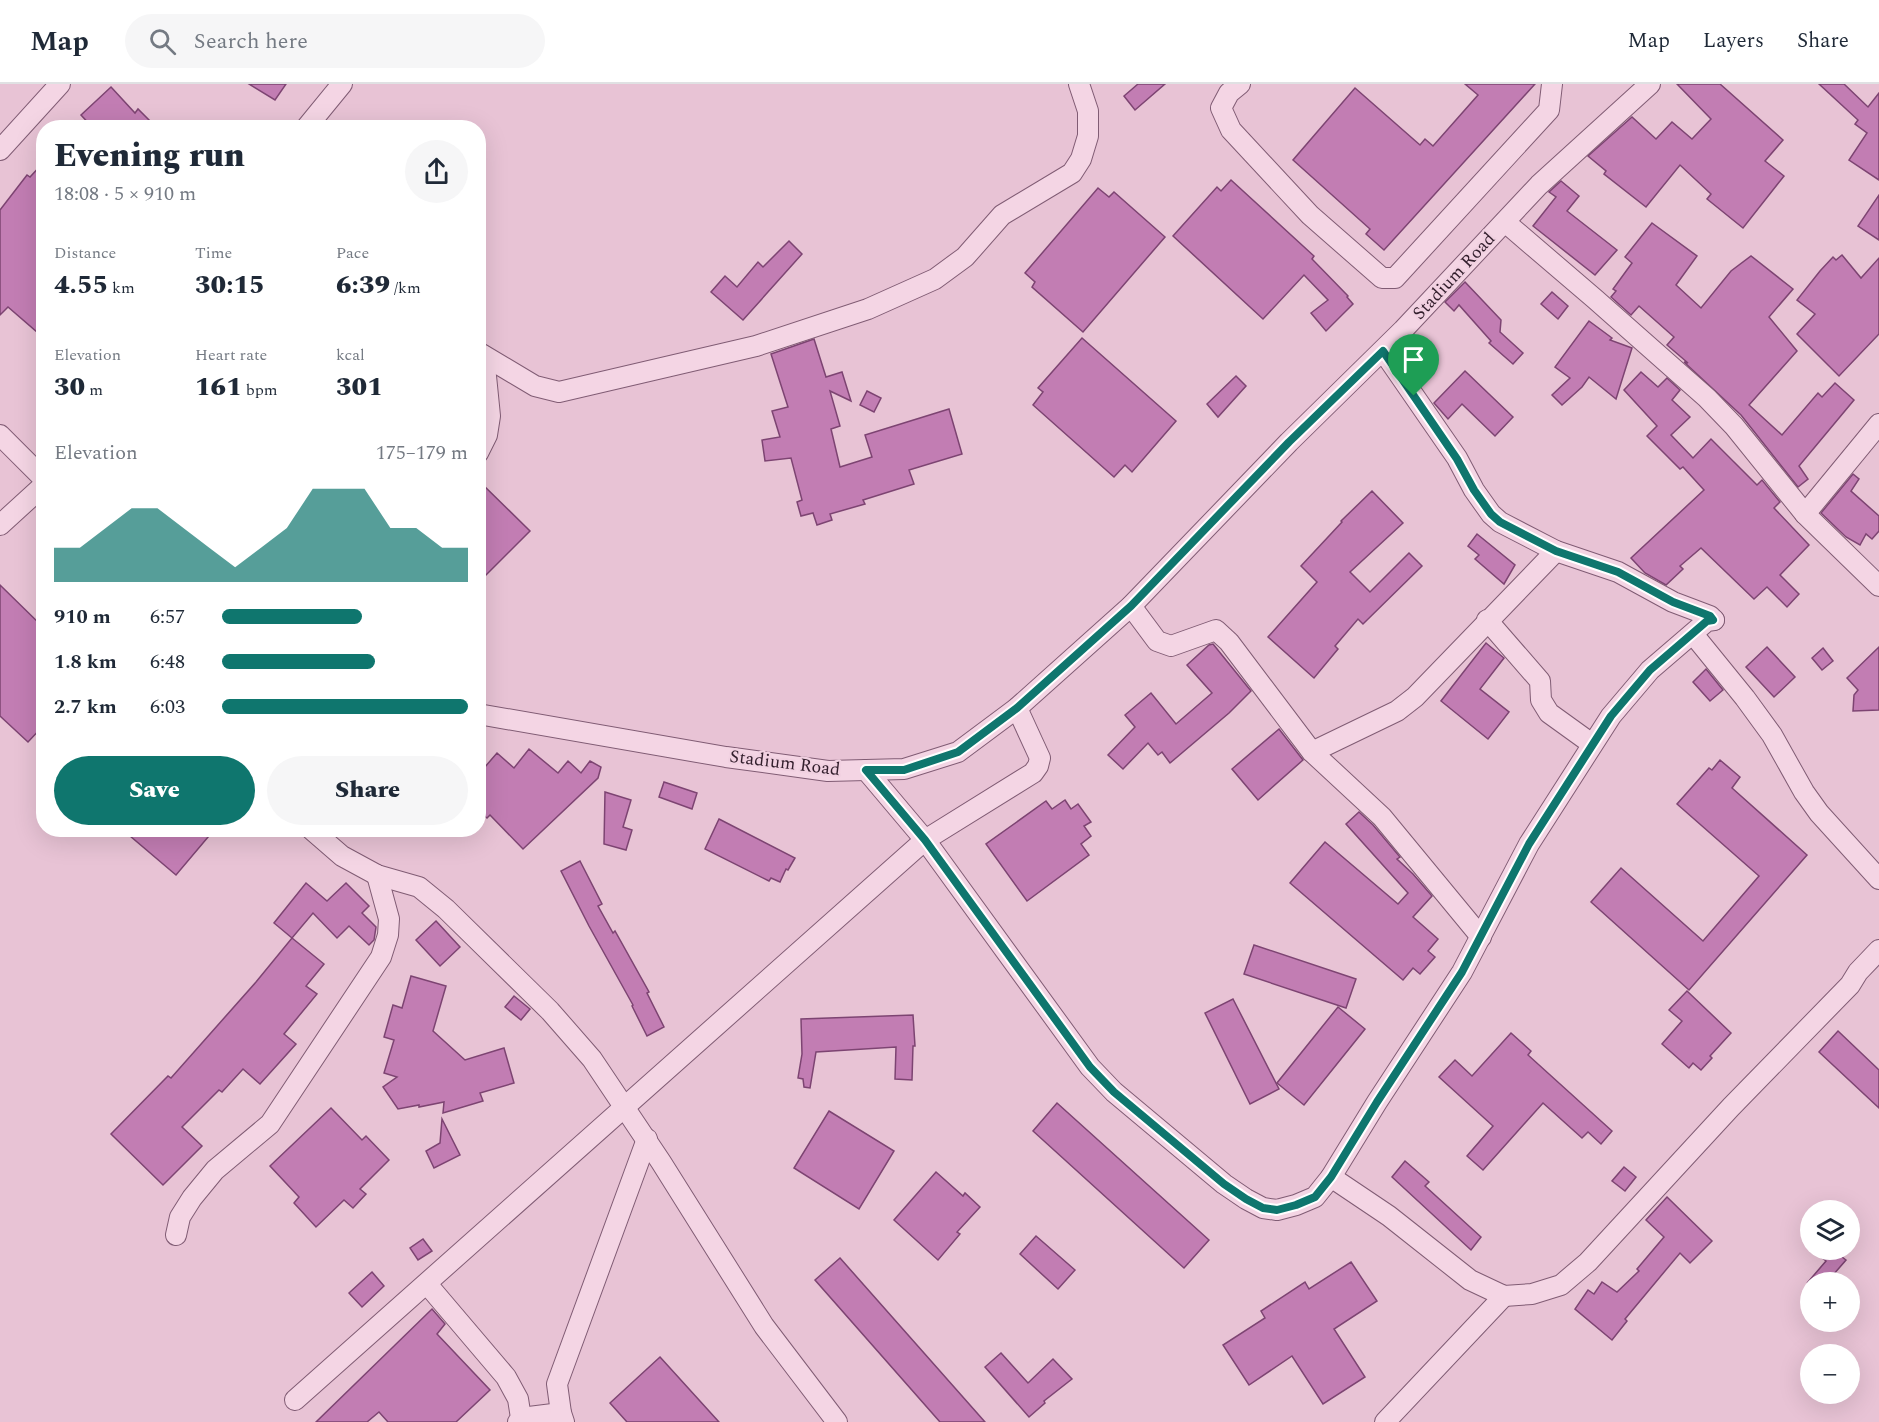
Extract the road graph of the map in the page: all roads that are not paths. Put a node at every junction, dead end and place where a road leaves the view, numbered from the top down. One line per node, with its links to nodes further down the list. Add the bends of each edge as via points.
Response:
1 (60, 84): 8 (street)
2 (342, 84): 7 (street)
3 (1079, 84): 11 (street, via 1088,111 1088,136 1072,173 1002,215 965,257 935,279 868,309 756,346 559,392 535,386)
4 (1240, 84): 5 (street, via 1229,93 1221,108 1231,130 1310,215 1388,280 1395,278 1550,110)
5 (1552, 84)
6 (1650, 84): 9 (street, Stadium Road)
7 (313, 120)
8 (0, 150)
9 (1504, 222): 10 (street, Stadium Road); 18 (street, via 1707,398)
10 (1383, 351): 20 (street, via 1491,514); 22 (street, Stadium Road)
11 (486, 357)
12 (486, 388): 15 (street, via 490,416)
13 (1879, 424): 18 (street)
14 (0, 435): 16 (street)
15 (486, 437)
16 (36, 471)
17 (36, 492): 19 (street)
18 (1805, 514): 21 (street)
19 (0, 525)
20 (1556, 551): 23 (street); 24 (street, via 1618,572 1673,602 1710,616 1713,620)
21 (1879, 586)
22 (1131, 606): 25 (street, Stadium Road); 28 (street, via 1157,641 1171,646 1216,630)
23 (1487, 620): 27 (street, via 1540,681 1541,700 1549,713); 28 (street, via 1397,711)
24 (1693, 634): 27 (street, via 1629,692); 33 (street, via 1772,735 1819,813)
25 (1017, 708): 29 (street, Stadium Road, via 958,752 904,770); 31 (street, via 1039,755 1036,769)
26 (486, 715): 29 (street, Stadium Road, via 726,757 828,771)
27 (1592, 744): 34 (street, via 1529,844)
28 (1312, 752): 34 (street, via 1382,817)
29 (866, 770): 31 (street)
30 (320, 837): 32 (street, via 342,856)
31 (925, 840): 36 (street); 38 (street, via 1090,1067 1114,1092 1224,1184 1263,1208 1277,1210 1315,1197)
32 (377, 875): 36 (street, via 419,887 446,909 550,1011 592,1059); 39 (street, via 389,919 381,957 270,1124 215,1170 180,1217)
33 (1879, 879)
34 (1481, 937): 38 (street)
35 (1879, 951): 41 (street, via 1588,1262 1560,1285 1532,1294)
36 (626, 1107): 37 (street); 40 (street)
37 (647, 1139): 43 (street, via 557,1384); 44 (street, via 764,1326)
38 (1331, 1177): 41 (street, via 1389,1216 1470,1280)
39 (176, 1235)
40 (427, 1284): 42 (street); 45 (street, via 506,1377 518,1399)
41 (1504, 1296): 46 (street)
42 (295, 1400)
43 (562, 1418): 45 (street)
44 (827, 1418)
45 (519, 1420)
46 (1385, 1422)

